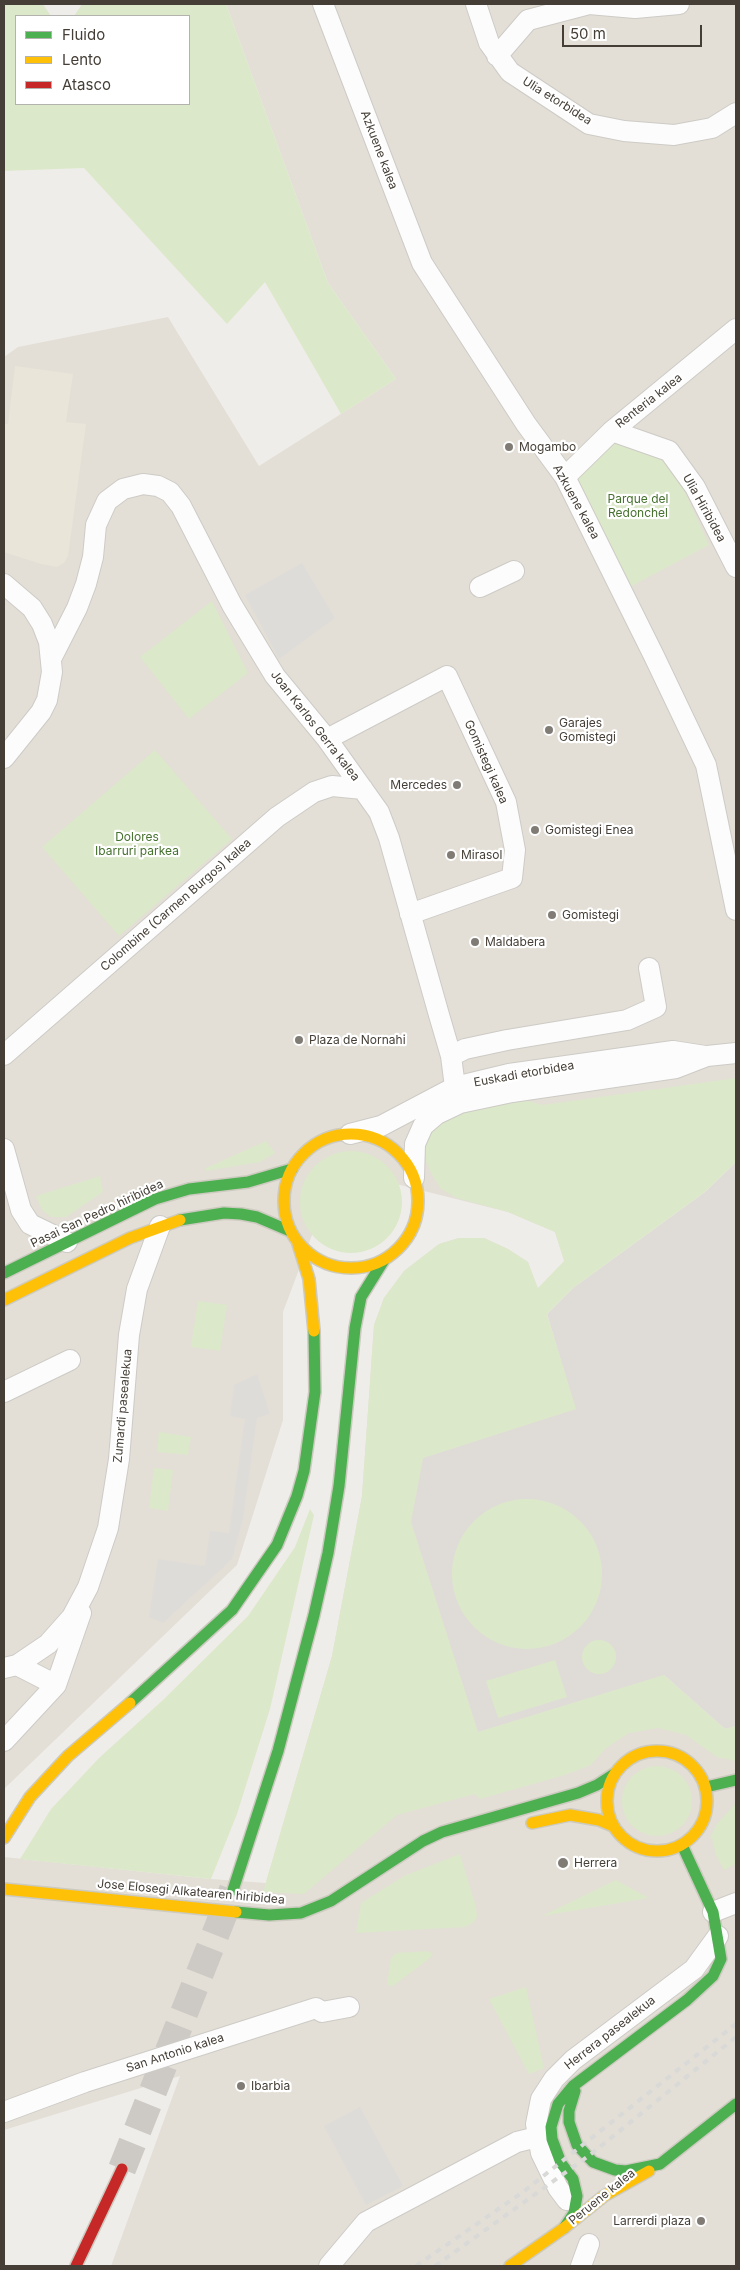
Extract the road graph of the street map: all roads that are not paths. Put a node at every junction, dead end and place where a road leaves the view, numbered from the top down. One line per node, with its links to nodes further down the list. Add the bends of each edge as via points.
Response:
1 (323, 4): 8 (street, Azkuene kalea, via 422,263 526,424)
2 (476, 4): 4 (street, Ulia etorbidea, via 489,43)
3 (679, 4): 4 (street, via 634,8 589,4 528,20)
4 (497, 56): 5 (street, Ulia etorbidea, via 510,72 589,124 674,135 712,128)
5 (736, 113)
6 (736, 329): 7 (street, Renteria kalea)
7 (612, 431): 8 (street, Renteria kalea); 9 (street, Ulia Hiribidea, via 669,451 695,487)
8 (565, 477): 17 (street, Azkuene kalea, via 706,765)
9 (736, 567)
10 (514, 571): 12 (street)
11 (4, 584): 13 (street, via 32,608 49,642)
12 (480, 587)
13 (52, 658): 14 (street, Joan Karlos Gerra kalea, via 86,584 96,525 107,501 123,489 143,484 158,486 170,492 181,506 232,606 275,676); 15 (street, via 51,685 41,712)
14 (327, 740): 16 (street, Joan Karlos Gerra kalea); 18 (street, Gomistegi kalea, via 447,676 506,802 515,850 512,878)
15 (4, 758)
16 (363, 789): 18 (street, Joan Karlos Gerra kalea, via 379,812 389,838); 21 (street, Colombine (Carmen Burgos) kalea, via 332,786 314,792 277,817)
17 (736, 910)
18 (410, 914): 22 (street, Joan Karlos Gerra kalea)
19 (649, 968): 22 (street, via 656,1006 627,1020 507,1040 465,1049)
20 (736, 1053): 23 (street, Euskadi etorbidea)
21 (4, 1055)
22 (450, 1056): 24 (street, Joan Karlos Gerra kalea)
23 (707, 1056): 24 (street, Euskadi etorbidea, via 673,1051 509,1074); 28 (street, Euskadi etorbidea, via 676,1068 512,1092 460,1103 437,1114 424,1126 415,1144)
24 (455, 1087): 25 (street, Euskadi etorbidea, via 381,1126)
25 (350, 1134): 27 (main road, via 314,1144); 28 (main road, via 370,1137 389,1146 404,1160)
26 (4, 1149): 31 (street, via 21,1210 30,1224)
27 (292, 1169): 30 (main road, via 286,1180 283,1206); 31 (main road, Pasai San Pedro hiribidea, via 248,1182 189,1189 154,1199)
28 (414, 1178): 33 (main road, via 418,1206 415,1223 408,1238)
29 (160, 1226): 30 (main road, via 202,1215 241,1214); 35 (main road); 38 (street, Zumardi pasealekua, via 137,1289 129,1335 119,1459 108,1528)
30 (290, 1231): 32 (main road)
31 (67, 1242): 34 (main road, Pasai San Pedro hiribidea)
32 (298, 1244): 33 (main road, via 329,1266 348,1269); 47 (main road, via 309,1279 313,1307 316,1392 304,1472 277,1545 226,1616 68,1756 30,1797)
33 (384, 1260): 50 (main road, via 361,1297 355,1328 340,1486 316,1606 278,1751)
34 (4, 1273)
35 (4, 1300)
36 (70, 1360): 37 (street)
37 (4, 1392)
38 (88, 1587): 39 (street, Zumardi pasealekua, via 61,1631 48,1644); 40 (street, Zumardi pasealekua)
39 (10, 1666): 40 (street, Zumardi pasealekua)
40 (56, 1685): 41 (street, Zumardi pasealekua)
41 (4, 1741)
42 (614, 1774): 44 (main road, via 636,1754 664,1750 690,1762); 46 (main road, via 606,1800); 49 (main road, Jose Elosegi Alkatearen hiribidea, via 588,1790 442,1832 331,1901 301,1913 269,1915)
43 (736, 1780): 44 (main road)
44 (706, 1787): 48 (main road, via 706,1814 692,1837)
45 (519, 1826): 46 (main road, via 570,1815)
46 (613, 1826): 48 (main road, via 621,1837 643,1850 670,1850)
47 (4, 1838)
48 (682, 1845): 52 (main road, Herrera pasealekua)
49 (4, 1889)
50 (233, 1890)
51 (736, 1904): 52 (street)
52 (713, 1912): 53 (main road, Herrera pasealekua)
53 (718, 1936): 55 (main road, Herrera pasealekua, via 721,1959 713,1976); 58 (street, Herrera pasealekua, via 694,1969 573,2060 554,2079 541,2099)
54 (348, 2007): 56 (street, San Antonio kalea, via 322,2012 316,2008 85,2082)
55 (583, 2080): 59 (main road, Herrera pasealekua, via 572,2100 569,2122 577,2145); 62 (main road, Herrera pasealekua, via 573,2086 558,2104 551,2127 555,2152)
56 (4, 2112)
57 (733, 2114): 60 (main road)
58 (537, 2137): 64 (street, Herrera pasealekua, via 546,2166); 68 (street, via 517,2142 366,2222)
59 (593, 2162): 60 (main road, via 626,2171 644,2170); 63 (main road, Herrera pasealekua, via 601,2178)
60 (660, 2164): 63 (main road, Peruene kalea); 63 (main road, Peruene kalea, via 629,2195)
61 (122, 2169): 67 (main road)
62 (573, 2179): 63 (main road); 65 (main road, via 577,2205)
63 (604, 2196): 65 (main road, Peruene kalea); 66 (main road, via 596,2211 547,2249)
64 (567, 2200)
65 (564, 2228): 69 (main road, Peruene kalea)
66 (538, 2263)
67 (76, 2266)
68 (329, 2266)
69 (510, 2266)

